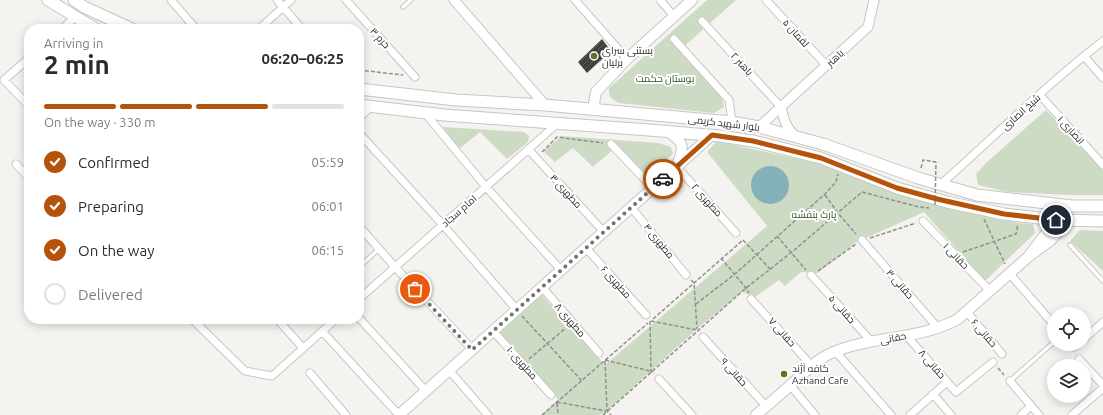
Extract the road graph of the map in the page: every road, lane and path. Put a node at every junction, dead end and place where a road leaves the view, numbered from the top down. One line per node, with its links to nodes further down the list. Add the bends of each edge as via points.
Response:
1 (48, 0): 17 (main road)
2 (74, 0): 21 (main road)
3 (171, 0): 22 (street)
4 (277, 0): 14 (street)
5 (291, 0): 14 (street)
6 (346, 0): 32 (street, خرم ۳)
7 (411, 0): 15 (lane)
8 (454, 0): 38 (street)
9 (575, 0): 28 (street)
10 (660, 0): 16 (street)
11 (692, 0): 16 (main road)
12 (766, 0): 30 (street, لقمان ۵)
13 (874, 0): 30 (street, باهنر, via 868,27)
14 (284, 7): 23 (street); 24 (street)
15 (403, 7)
16 (674, 16): 28 (main road)
17 (75, 17): 19 (street); 20 (main road)
18 (702, 21): 40 (street, باهنر ۲)
19 (67, 24)
20 (87, 24)
21 (122, 24)
22 (192, 24)
23 (265, 24)
24 (298, 24)
25 (674, 39): 44 (street, via 729,100)
26 (1103, 41): 27 (street, شیخ انصاری)
27 (1084, 56): 33 (street); 35 (street, شیخ انصاری)
28 (627, 59): 41 (main road, via 596,92)
29 (24, 62): 36 (street, via 4,80)
30 (827, 66): 40 (street, باهنر)
31 (364, 71): 32 (path)
32 (415, 77)
33 (1103, 78)
34 (364, 89): 38 (main road, بلوار شهید کریمی, via 456,100)
35 (1040, 95): 56 (street, انصاری ۱); 60 (street, شیخ انصاری)
36 (24, 101)
37 (364, 105): 39 (main road, بلوار شهید کریمی)
38 (545, 105): 41 (main road, بلوار شهید کریمی)
39 (372, 106): 42 (street); 43 (main road, بلوار شهید کریمی)
40 (781, 107): 46 (street, باهنر); 49 (street, via 785,124)
41 (593, 110): 44 (main road, بلوار شهید کریمی)
42 (364, 113)
43 (425, 113): 45 (main road, بلوار شهید کریمی); 61 (street)
44 (732, 122): 46 (main road, بلوار شهید کریمی)
45 (558, 123): 47 (main road, بلوار شهید کریمی); 52 (street, امام سجاد)
46 (759, 127): 49 (main road, بلوار شهید کریمی)
47 (668, 132): 48 (main road, بلوار شهید کریمی); 58 (main road, via 682,144)
48 (712, 135): 57 (main road, بلوار شهید کریمی, via 753,141 821,158); 58 (main road)
49 (796, 137): 60 (main road, بلوار شهید کریمی)
50 (364, 138): 76 (street)
51 (611, 144): 53 (path, via 557,137); 62 (street)
52 (528, 150): 53 (street, مطهری ۳); 61 (street, امام سجاد)
53 (536, 157): 78 (street, مطهری ۳)
54 (923, 160): 65 (path, bridge, via 936,162)
55 (16, 164): 59 (street)
56 (1103, 165)
57 (840, 166): 63 (path, via 836,182); 72 (main road, بلوار شهید کریمی, via 897,188 937,199 1004,214)
58 (677, 167): 62 (main road); 79 (street, مطهری ۲)
59 (24, 173)
60 (940, 185): 64 (main road, بلوار شهید کریمی, via 977,195)
61 (486, 187): 76 (street, امام سجاد); 95 (street)
62 (653, 188): 68 (main road)
63 (825, 194): 70 (path); 81 (path)
64 (1060, 204): 66 (main road, بلوار شهید کریمی); 72 (main road)
65 (935, 205)
66 (1072, 206): 67 (main road, بلوار شهید کریمی); 74 (main road)
67 (1103, 206)
68 (631, 208): 78 (main road); 98 (street, مطهری ۴)
69 (935, 208): 70 (path, via 919,207 862,192)
70 (838, 213): 82 (path); 87 (path)
71 (982, 215): 83 (path)
72 (1056, 220): 74 (main road, بلوار شهید کریمی); 90 (main road)
73 (923, 221): 82 (path); 89 (street, حقانی ۱)
74 (1068, 221): 75 (main road, بلوار شهید کریمی); 90 (main road, via 1051,240)
75 (1103, 221)
76 (443, 225): 93 (street, امام سجاد); 108 (street)
77 (364, 231): 86 (street)
78 (604, 232): 85 (main road)
79 (736, 233)
80 (1016, 234): 83 (path)
81 (778, 236): 87 (path); 88 (path)
82 (862, 240): 99 (path); 118 (street, حقانی ۳)
83 (994, 241): 89 (path); 97 (path)
84 (1070, 245): 100 (lane)
85 (586, 248): 95 (main road); 111 (street, مطهری ۶)
86 (380, 249): 92 (lane); 93 (street)
87 (792, 252): 94 (path); 99 (path)
88 (758, 254): 91 (path, via 743,240); 94 (path); 96 (path)
89 (955, 255): 104 (street, حقانی ۱)
90 (1028, 257): 97 (main road, حقانی)
91 (722, 258): 96 (path); 101 (path)
92 (364, 263)
93 (395, 267): 105 (street, امام سجاد); 129 (street)
94 (770, 269): 103 (path)
95 (561, 270): 102 (main road)
96 (735, 274): 103 (path); 107 (path)
97 (1010, 274): 104 (main road, حقانی); 110 (street)
98 (686, 275): 101 (path)
99 (811, 275): 125 (street, حقانی ۵)
100 (1103, 281)
101 (694, 283): 107 (path); 111 (path)
102 (542, 287): 108 (main road); 112 (street, مطهری ۸)
103 (746, 288): 106 (path); 119 (path)
104 (990, 291): 109 (main road, حقانی)
105 (364, 295)
106 (751, 299): 136 (street, حقانی ۷)
107 (696, 304): 119 (path)
108 (517, 310): 121 (main road); 126 (path)
109 (967, 312): 118 (main road, حقانی, via 946,326); 132 (street, حقانی ۶)
110 (1047, 317)
111 (648, 318): 119 (path); 133 (path); 138 (path)
112 (572, 322): 126 (path); 131 (street, مطهری ۸)
113 (1103, 322): 122 (street)
114 (364, 323): 147 (street)
115 (197, 324): 127 (street, via 245,371 272,376)
116 (281, 324): 127 (street)
117 (330, 324): 120 (street)
118 (938, 328): 123 (main road, حقانی)
119 (697, 330): 138 (path)
120 (322, 331): 127 (street); 154 (street)
121 (493, 331): 129 (main road); 135 (street, مطهری ۱۰)
122 (1091, 333)
123 (906, 335): 125 (main road, حقانی); 144 (street, حقانی ۸)
124 (703, 337): 151 (street, حقانی ۹)
125 (872, 342): 130 (main road, حقانی)
126 (547, 344): 135 (path); 142 (path)
127 (303, 348)
128 (1047, 348): 143 (lane)
129 (472, 350): 137 (main road)
130 (836, 352): 136 (main road, حقانی); 164 (street)
131 (599, 353): 133 (path)
132 (1002, 354)
133 (606, 361): 138 (path); 142 (path); 153 (path)
134 (993, 362): 143 (path); 144 (street, حقانی ۸, via 956,392)
135 (523, 364): 149 (street, مطهری ۱۰)
136 (812, 366): 145 (main road, حقانی)
137 (449, 370): 147 (main road); 156 (street)
138 (651, 371): 141 (path); 153 (path)
139 (310, 373): 155 (street)
140 (1091, 373): 146 (street)
141 (659, 379): 161 (street)
142 (582, 381): 150 (path)
143 (1010, 381): 152 (street)
144 (947, 382): 148 (street)
145 (790, 386): 151 (main road, حقانی); 163 (street)
146 (1103, 387): 169 (street)
147 (426, 391): 154 (main road)
148 (933, 394): 165 (street); 166 (street)
149 (551, 395)
150 (557, 402): 153 (path); 157 (path); 158 (path)
151 (766, 406): 162 (main road, حقانی)
152 (1031, 406): 167 (street); 168 (street)
153 (607, 411): 159 (path); 160 (path)
154 (402, 414)
155 (346, 415)
156 (488, 415)
157 (542, 415)
158 (558, 415)
159 (603, 415)
160 (611, 415)
161 (692, 415)
162 (756, 415)
163 (815, 415)
164 (891, 415)
165 (910, 415)
166 (951, 415)
167 (1021, 415)
168 (1040, 415)
169 (1072, 415)

